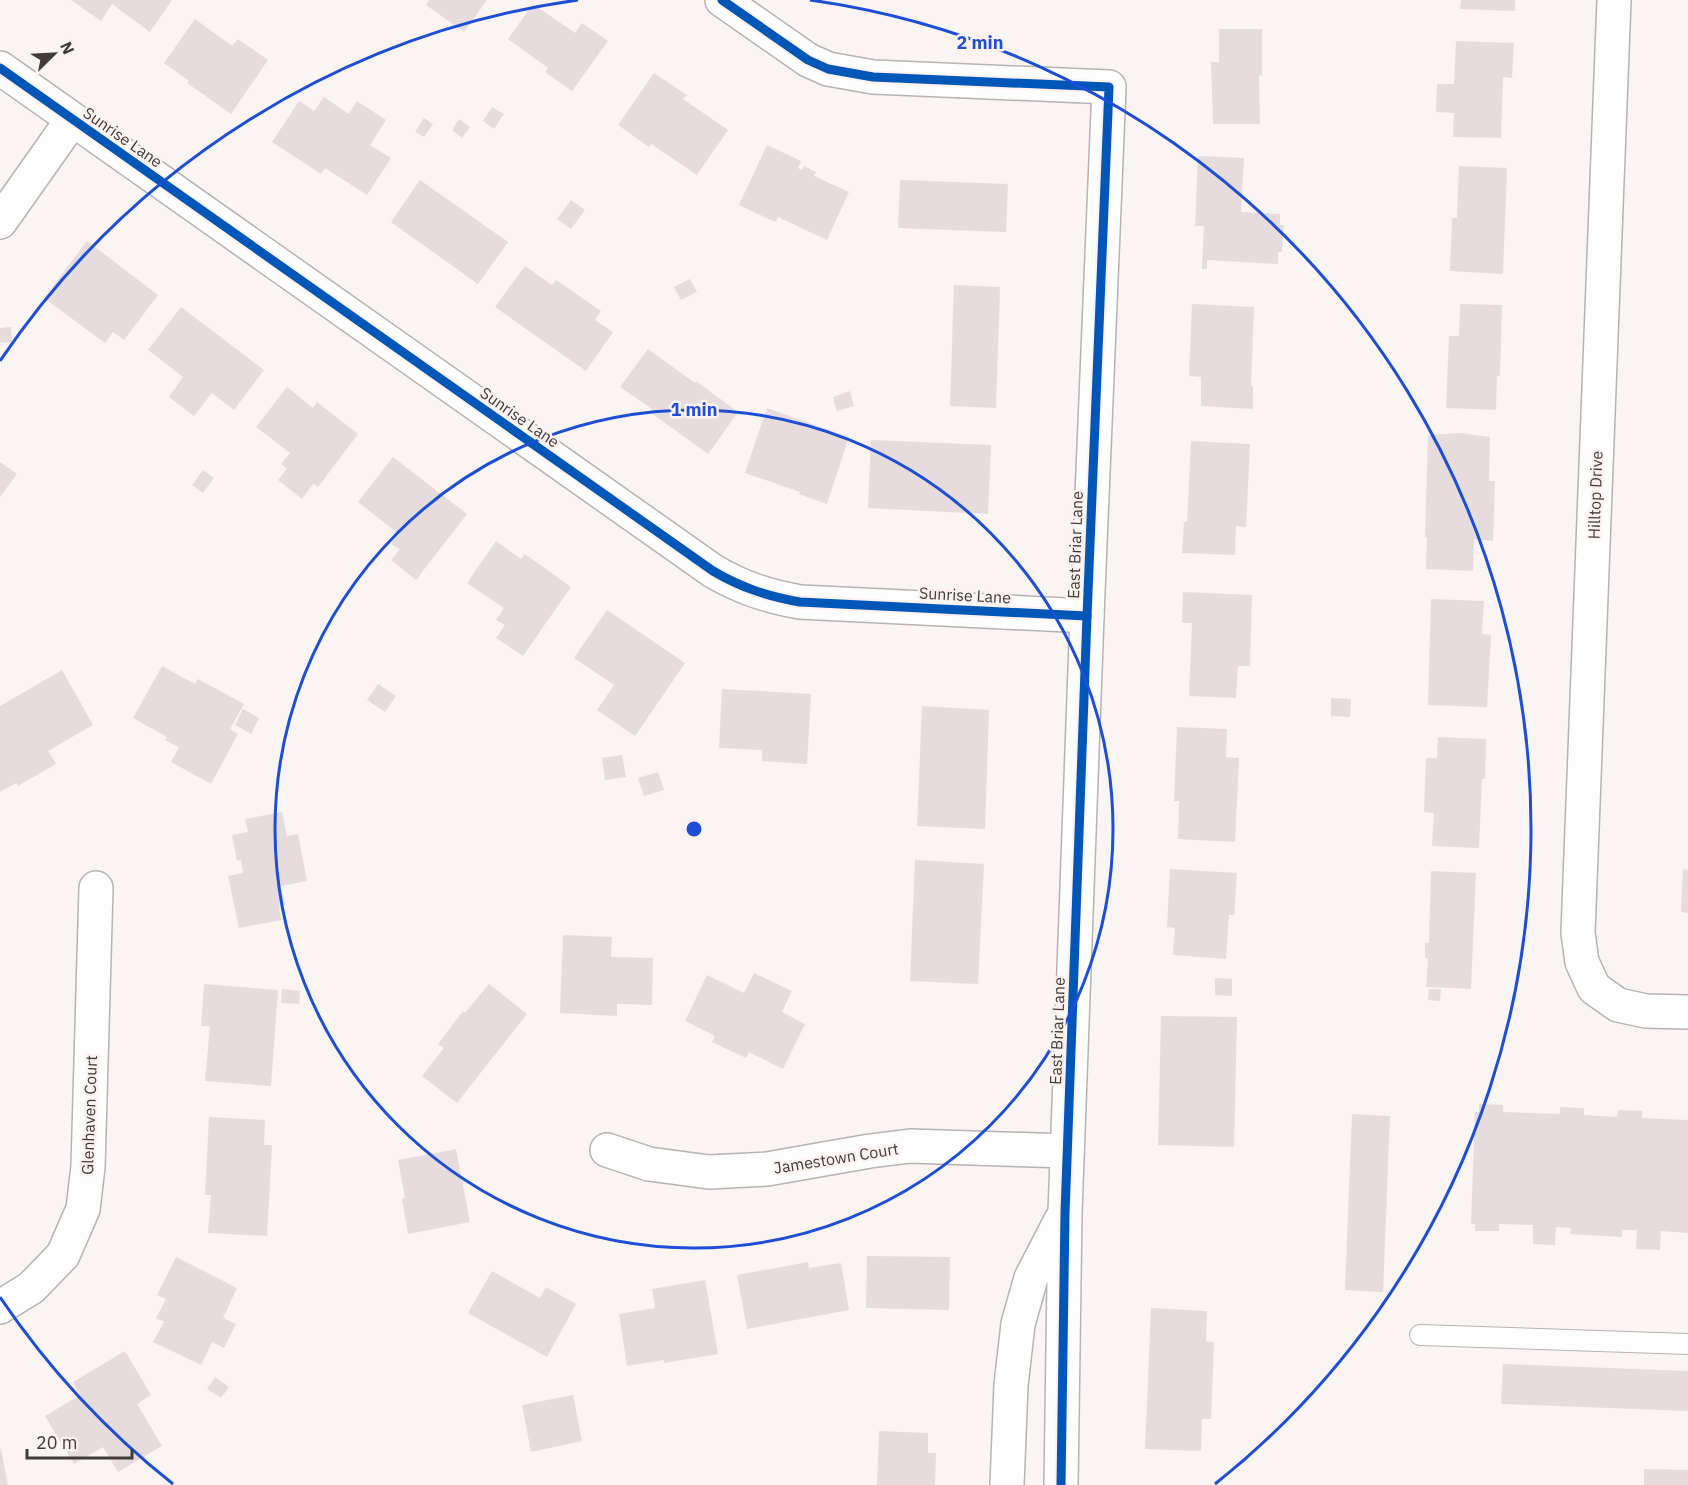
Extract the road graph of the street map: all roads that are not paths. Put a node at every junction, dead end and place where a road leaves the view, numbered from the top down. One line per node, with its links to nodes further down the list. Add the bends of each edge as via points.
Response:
1 (722, 0): 6 (street, East Briar Lane, via 808,60 828,69 873,78 1110,87)
2 (1614, 0): 8 (street, Hilltop Drive, via 1578,933 1582,962 1594,988 1618,1005 1646,1011)
3 (0, 68): 4 (street, Sunrise Lane)
4 (72, 120): 5 (street); 6 (street, Sunrise Lane, via 732,583 800,602)
5 (0, 222)
6 (1087, 616): 10 (street, East Briar Lane)
7 (96, 888): 12 (street, Glenhaven Court, via 88,1167 83,1209 63,1255 31,1288)
8 (1688, 1012)
9 (607, 1150): 10 (street, Jamestown Court, via 650,1164 709,1172 767,1169 910,1146)
10 (1067, 1151): 11 (street, East Briar Lane)
11 (1065, 1213): 15 (street, East Briar Lane, via 1031,1278 1018,1324); 16 (street, East Briar Lane)
12 (0, 1307)
13 (1420, 1335): 14 (lane)
14 (1688, 1344)
15 (1007, 1485)
16 (1061, 1485)

